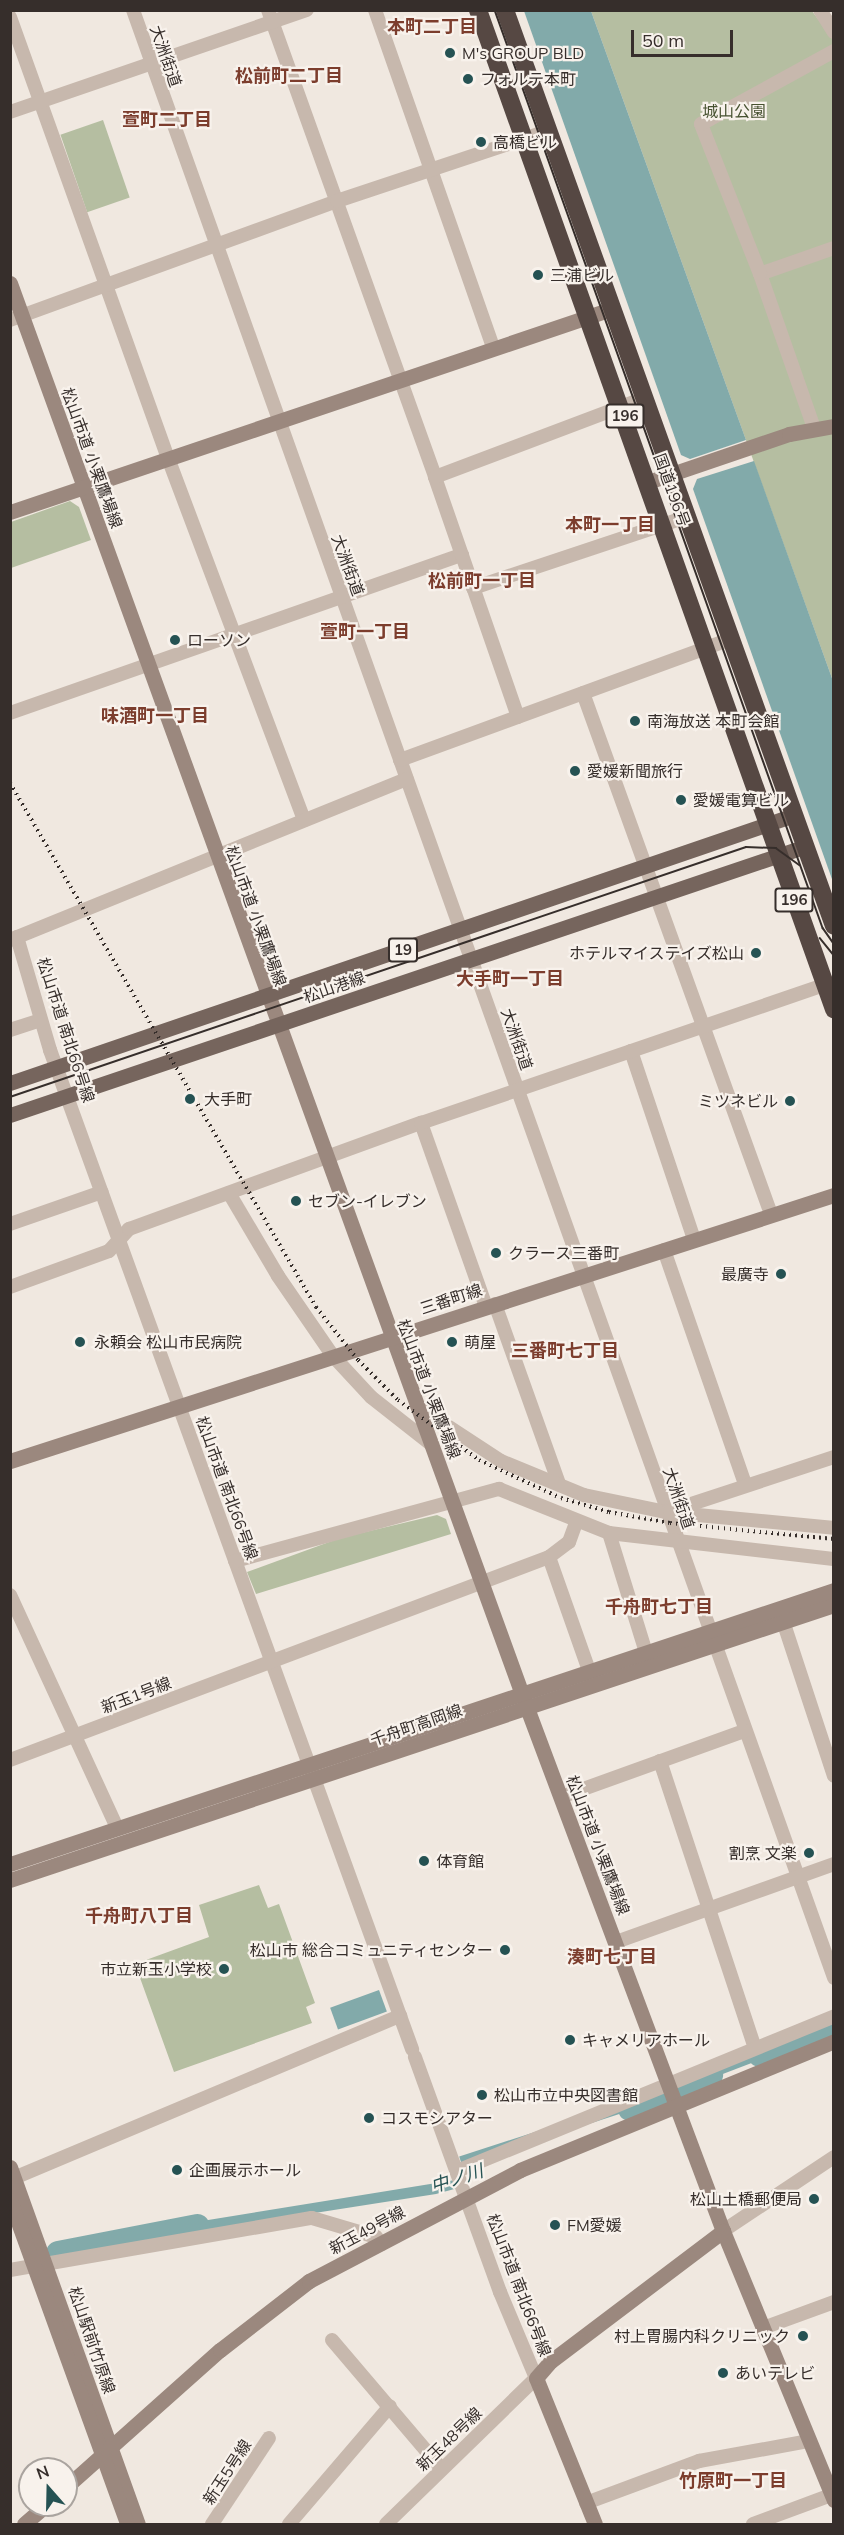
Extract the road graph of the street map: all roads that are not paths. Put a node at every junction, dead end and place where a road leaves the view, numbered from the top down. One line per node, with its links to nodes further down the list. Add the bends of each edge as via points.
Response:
1 (133, 10): 11 (street, 大洲街道)
2 (307, 10): 7 (street)
3 (375, 10): 16 (street)
4 (478, 10): 15 (highway, 国道196号 / 196)
5 (505, 10): 14 (highway, 国道196号 / 196)
6 (820, 10): 9 (street)
7 (271, 17): 11 (street); 17 (street)
8 (10, 18): 12 (street)
9 (834, 32)
10 (834, 51): 20 (street, via 701,124)
11 (152, 64): 12 (street); 18 (street, 大洲街道)
12 (40, 102): 13 (street); 22 (street)
13 (10, 112)
14 (548, 131): 15 (street); 23 (highway, 国道196号 / 196)
15 (525, 139): 16 (street); 24 (highway, 国道196号 / 196)
16 (434, 170): 17 (street); 26 (street)
17 (337, 201): 18 (street); 27 (street)
18 (216, 246): 22 (street); 30 (street, 大洲街道)
19 (834, 248): 20 (street)
20 (760, 274): 32 (street)
21 (10, 283): 25 (street, 松山市道 小栗鷹場線)
22 (106, 284): 25 (street); 33 (street)
23 (611, 309): 24 (street); 28 (highway, 国道196号 / 196)
24 (589, 317): 26 (street); 29 (highway, 国道196号 / 196)
25 (16, 318): 37 (street, 松山市道 小栗鷹場線)
26 (494, 349): 27 (street)
27 (400, 380): 30 (street); 35 (street)
28 (644, 398): 29 (street); 34 (highway, 国道196号 / 196)
29 (621, 406): 35 (street); 36 (highway, 国道196号 / 196)
30 (279, 421): 33 (street); 43 (street, 大洲街道)
31 (834, 426): 32 (street)
32 (814, 428): 34 (street)
33 (168, 458): 37 (street); 44 (street)
34 (670, 474): 36 (street); 39 (highway, 国道196号 / 196)
35 (435, 477): 41 (street)
36 (648, 482): 40 (highway, 国道196号 / 196)
37 (84, 487): 38 (street); 47 (street, 松山市道 小栗鷹場線)
38 (10, 512)
39 (686, 517): 40 (street); 45 (highway, 国道196号 / 196)
40 (664, 525): 42 (street); 46 (highway, 国道196号 / 196)
41 (462, 555): 42 (street); 43 (street)
42 (473, 588): 50 (street)
43 (342, 597): 44 (street); 51 (street, 大洲街道)
44 (237, 633): 47 (street); 54 (street)
45 (730, 639): 46 (street); 53 (highway, 国道196号 / 196)
46 (707, 647): 48 (street); 55 (highway, 国道196号 / 196)
47 (147, 665): 49 (street); 58 (street, 松山市道 小栗鷹場線)
48 (583, 693): 50 (street); 59 (street)
49 (10, 713)
50 (518, 717): 51 (street)
51 (400, 760): 52 (street, 大洲街道)
52 (407, 779): 54 (street); 62 (street, 大洲街道)
53 (794, 814): 55 (main road, 松山港線 / 19); 56 (highway, 国道196号 / 196)
54 (304, 820): 58 (street)
55 (767, 824): 57 (highway, 国道196号 / 196); 59 (main road, 松山港線 / 19)
56 (806, 846): 57 (main road, 松山港線 / 19); 61 (highway, 国道196号 / 196)
57 (778, 855): 60 (main road, 松山港線 / 19); 65 (highway, 国道196号 / 196)
58 (216, 856): 63 (street); 66 (street, 松山市道 小栗鷹場線)
59 (647, 866): 60 (street); 62 (main road, 松山港線 / 19)
60 (659, 895): 64 (main road, 松山港線 / 19); 70 (street)
61 (834, 926)
62 (461, 931): 64 (street, 大洲街道); 66 (main road, 松山港線 / 19)
63 (14, 938): 68 (street, 松山市道 南北66号線)
64 (471, 959): 69 (main road, 松山港線 / 19); 75 (street, 大洲街道)
65 (831, 986): 67 (highway, 国道196号); 70 (street)
66 (266, 996): 69 (street, 松山市道 小栗鷹場線); 73 (main road, 松山港線 / 19)
67 (834, 1009)
68 (40, 1020): 71 (street); 73 (street, 松山市道 南北66号線)
69 (277, 1025): 76 (main road, 松山港線 / 19); 79 (street, 松山市道 小栗鷹場線)
70 (706, 1026): 72 (street); 83 (street)
71 (10, 1030)
72 (631, 1051): 75 (street); 86 (street)
73 (58, 1068): 74 (main road, 松山港線 / 19); 76 (street, 松山市道 南北66号線)
74 (10, 1083)
75 (518, 1090): 78 (street); 88 (street, 大洲街道)
76 (68, 1096): 77 (main road, 松山港線 / 19); 80 (street, 松山市道 南北66号線)
77 (10, 1115)
78 (421, 1124): 79 (street); 90 (street)
79 (325, 1158): 81 (street); 91 (street, 松山市道 小栗鷹場線)
80 (102, 1192): 84 (street); 85 (street, 松山市道 南北66号線)
81 (229, 1192): 85 (street, via 129,1229); 92 (street, via 278,1276)
82 (834, 1195): 83 (street, 三番町線)
83 (771, 1214): 86 (street, 三番町線)
84 (10, 1224)
85 (117, 1238): 89 (street, via 109,1251); 93 (street, 松山市道 南北66号線)
86 (694, 1239): 87 (street, 三番町線)
87 (664, 1250): 88 (street, 三番町線); 99 (street)
88 (583, 1276): 90 (street, 三番町線); 101 (street, 大洲街道)
89 (10, 1287)
90 (490, 1306): 91 (street, 三番町線); 98 (street)
91 (391, 1337): 92 (street, 三番町線); 94 (street, 松山市道 小栗鷹場線)
92 (333, 1356): 93 (street, 三番町線); 95 (street, via 371,1397)
93 (178, 1406): 97 (street, 三番町線); 108 (street, 松山市道 南北66号線)
94 (417, 1406): 95 (street, 松山市道 小栗鷹場線); 98 (street, via 501,1461)
95 (431, 1444): 100 (street, 松山市道 小栗鷹場線)
96 (834, 1457): 99 (street)
97 (10, 1461)
98 (559, 1484): 101 (street, via 623,1506)
99 (745, 1484): 101 (street)
100 (453, 1505): 102 (street, via 500,1489); 108 (street); 109 (street, 松山市道 小栗鷹場線)
101 (666, 1512): 103 (street); 105 (street, 大洲街道)
102 (576, 1523): 104 (street); 106 (street, via 569,1542)
103 (834, 1528)
104 (609, 1533): 105 (street); 115 (street)
105 (677, 1543): 107 (street); 114 (street, 大洲街道)
106 (549, 1557): 109 (street, 新玉1号線); 117 (street)
107 (834, 1559)
108 (235, 1561): 116 (street, 松山市道 南北66号線)
109 (482, 1582): 116 (street, 新玉1号線); 118 (street, 松山市道 小栗鷹場線)
110 (834, 1590): 114 (street, 千舟町高岡線)
111 (10, 1595): 120 (street)
112 (834, 1605): 113 (street, 千舟町高岡線)
113 (783, 1621): 114 (street, 千舟町高岡線); 124 (street)
114 (710, 1638): 115 (street, 千舟町高岡線); 119 (street, 大洲街道)
115 (648, 1659): 117 (street, 千舟町高岡線)
116 (272, 1661): 120 (street, 新玉1号線); 123 (street, 松山市道 南北66号線)
117 (592, 1678): 118 (street, 千舟町高岡線)
118 (525, 1701): 123 (street, 千舟町高岡線); 125 (street, 松山市道 小栗鷹場線)
119 (744, 1731): 122 (street); 129 (street, 大洲街道)
120 (76, 1736): 121 (street, 新玉1号線); 126 (street)
121 (10, 1760)
122 (660, 1761): 125 (street); 131 (street, via 708,1897)
123 (313, 1772): 126 (street, 千舟町高岡線); 134 (street, 松山市道 南北66号線)
124 (834, 1776)
125 (561, 1797): 132 (street, 松山市道 小栗鷹場線)
126 (119, 1834): 127 (street, 千舟町高岡線); 130 (street, 千舟町高岡線)
127 (10, 1864)
128 (834, 1864): 129 (street)
129 (799, 1879): 131 (street); 133 (street, 大洲街道)
130 (10, 1880)
131 (707, 1910): 132 (street); 137 (street)
132 (616, 1942): 138 (street, 松山市道 小栗鷹場線)
133 (834, 1978)
134 (400, 2016): 140 (street); 141 (street, 松山市道 南北66号線)
135 (834, 2016): 137 (street)
136 (834, 2041): 138 (street, 新玉49号線)
137 (755, 2048): 138 (street)
138 (671, 2093): 141 (street); 141 (street, 新玉49号線, via 520,2170); 143 (street, 松山市道 小栗鷹場線)
139 (834, 2157): 143 (street)
140 (12, 2175): 145 (street, 松山駅前竹原線)
141 (462, 2183): 144 (street, 新玉49号線); 150 (street, 松山市道 南北66号線)
142 (10, 2200): 145 (street, 松山駅前竹原線)
143 (723, 2231): 148 (street, 松山市道 小栗鷹場線); 150 (street, via 552,2361)
144 (381, 2244): 145 (street, via 376,2237 312,2218); 154 (street, 新玉49号線, via 309,2281 277,2303)
145 (40, 2265): 146 (street); 154 (street, 松山駅前竹原線)
146 (10, 2270)
147 (834, 2302): 148 (street)
148 (763, 2328): 153 (street, 松山市道 小栗鷹場線)
149 (332, 2340): 151 (street)
150 (536, 2378): 155 (street, 新玉48号線); 158 (street, 松山市道 南北66号線)
151 (390, 2406): 155 (street); 162 (street)
152 (269, 2438): 161 (street, 新玉5号線)
153 (809, 2441): 157 (street, 松山市道 小栗鷹場線); 158 (street, via 699,2461)
154 (106, 2452): 156 (street, 新玉49号線); 159 (street, 松山駅前竹原線); 160 (street, 松山駅前竹原線)
155 (441, 2468): 163 (street, 新玉48号線)
156 (78, 2476)
157 (832, 2498): 165 (street)
158 (586, 2503): 164 (street, 松山市道 南北66号線)
159 (127, 2524)
160 (138, 2524)
161 (212, 2524)
162 (289, 2524)
163 (386, 2524)
164 (595, 2524)
165 (753, 2524)

